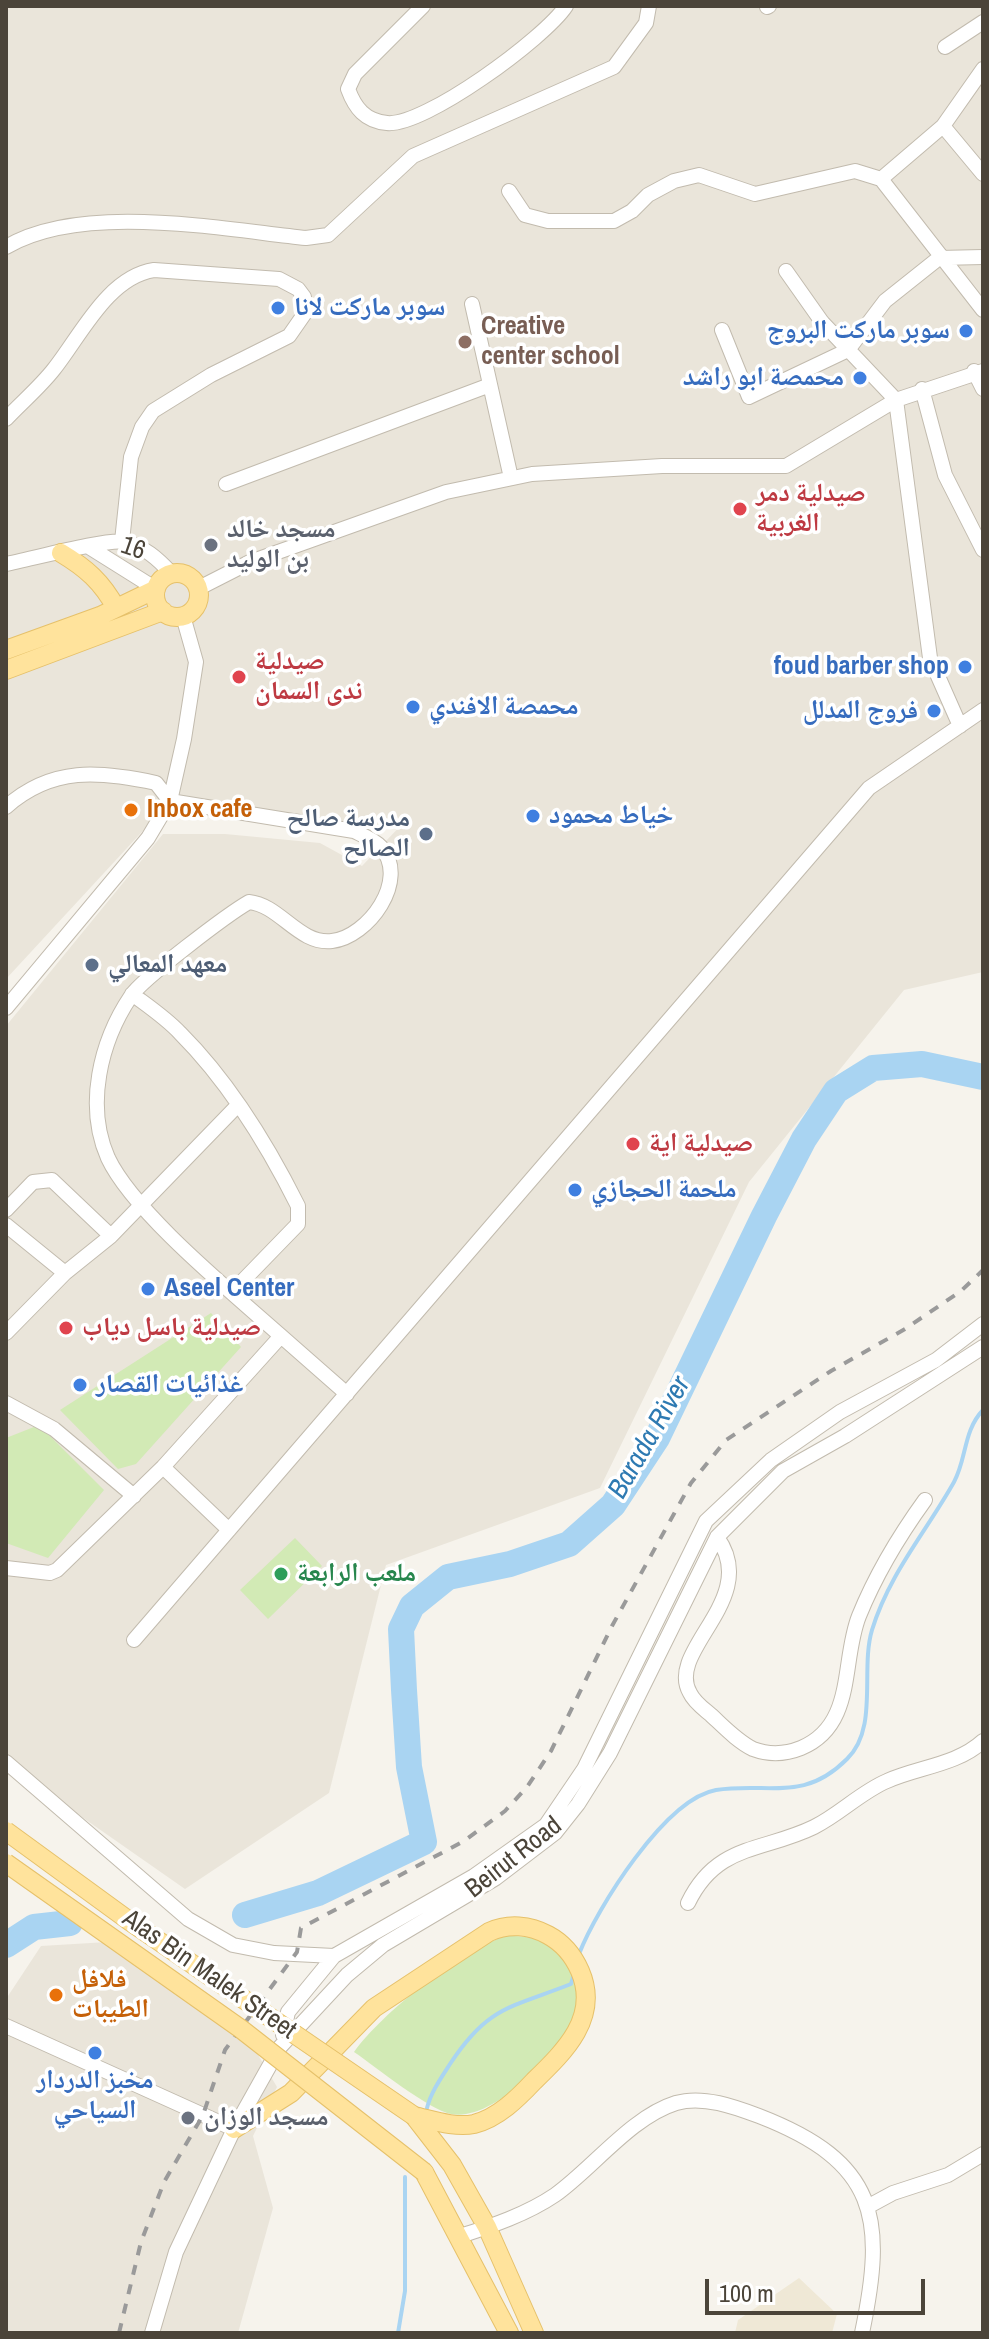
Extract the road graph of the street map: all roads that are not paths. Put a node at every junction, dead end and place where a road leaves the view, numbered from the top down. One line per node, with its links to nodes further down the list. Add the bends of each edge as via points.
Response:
1 (423, 6): 2 (street, via 355,74 348,89 368,119 405,122 425,113 534,42)
2 (566, 6)
3 (649, 6): 11 (street, via 646,23 614,67 413,156 328,235 306,238 120,221 28,234)
4 (983, 22): 5 (street)
5 (945, 47)
6 (983, 69): 7 (street)
7 (943, 126): 8 (street); 9 (street)
8 (983, 174)
9 (881, 179): 10 (street, via 855,171 755,194 699,175 674,181 632,211 606,222 525,215); 13 (street)
10 (509, 191)
11 (6, 247)
12 (983, 257): 13 (street)
13 (939, 258): 16 (street); 18 (street, via 885,301)
14 (786, 271): 18 (street)
15 (472, 304): 20 (street)
16 (983, 310)
17 (722, 330): 18 (street, via 749,397)
18 (848, 350): 23 (street)
19 (979, 371): 21 (street); 22 (street)
20 (490, 385): 25 (street); 26 (street)
21 (922, 389): 23 (street); 29 (street, via 945,475)
22 (983, 389)
23 (896, 400): 25 (street, via 786,466 662,466); 41 (street, via 930,658)
24 (6, 419): 27 (street, via 52,372 101,305 137,273 279,279 298,289 305,313 289,336 153,411 131,457)
25 (511, 478): 33 (street, via 446,492 250,562)
26 (226, 484)
27 (122, 541): 28 (street, 16); 32 (street, 16, via 148,552)
28 (89, 547): 30 (street, 16); 34 (street, 16)
29 (983, 550)
30 (61, 553): 31 (street, 16); 35 (main road, via 85,567)
31 (6, 564)
32 (171, 573): 33 (main road, via 185,573); 34 (main road)
33 (199, 588): 37 (main road, via 195,608)
34 (156, 589): 35 (main road); 36 (main road)
35 (116, 608): 38 (main road)
36 (163, 611): 37 (main road); 39 (main road)
37 (183, 616): 42 (street, via 196,662)
38 (6, 650)
39 (6, 670)
40 (983, 710): 41 (street)
41 (960, 726): 57 (street, via 869,788)
42 (170, 801): 43 (street, via 156,783 103,772 60,777); 44 (street, via 354,831 381,846 391,867 385,898 370,921 348,938 328,942 309,937 260,903 249,902); 45 (street, via 148,838)
43 (6, 807)
44 (132, 994): 46 (street, via 179,1032); 47 (street, via 109,1037 100,1068 98,1128 109,1160)
45 (6, 1008)
46 (238, 1105): 47 (street); 52 (street, via 291,1192 298,1224)
47 (142, 1206): 50 (street); 52 (street)
48 (6, 1210): 50 (street, via 33,1182 52,1180)
49 (6, 1225): 51 (street)
50 (111, 1236): 51 (street)
51 (65, 1273): 54 (street)
52 (232, 1292): 55 (street)
53 (983, 1324): 71 (street, via 936,1360 840,1412 771,1460 706,1521 584,1769 546,1825 474,1876)
54 (6, 1333)
55 (281, 1336): 57 (street); 59 (street)
56 (983, 1347): 63 (street, Beirut Road, via 783,1471)
57 (347, 1394): 62 (street)
58 (6, 1403): 60 (street, via 54,1429)
59 (163, 1467): 60 (street); 62 (street)
60 (134, 1496): 64 (street, via 57,1570)
61 (925, 1500): 63 (street, via 869,1590 851,1638 839,1711 818,1737 790,1752 745,1745 696,1701 686,1683 689,1663 728,1584 727,1554)
62 (229, 1530): 65 (street)
63 (717, 1537): 73 (street, Beirut Road, via 610,1753 555,1833 496,1878 383,1945 347,1975)
64 (6, 1568)
65 (134, 1640)
66 (983, 1741): 70 (street, via 956,1757 885,1781 815,1827 730,1856 702,1879)
67 (6, 1762): 71 (street, via 188,1919 233,1945)
68 (6, 1831): 74 (main road, Alas Bin Malek Street, bridge)
69 (6, 1863): 79 (main road, bridge, via 241,2029 424,2172)
70 (688, 1903)
71 (334, 1956): 73 (street, via 288,2012)
72 (6, 2026): 75 (street)
73 (280, 2047): 75 (street, Beirut Road)
74 (414, 2116): 75 (main road, via 474,2124 506,2107 563,2053 582,2022 586,1990 573,1957 553,1938 524,1926 489,1932 374,2008 291,2093); 78 (main road, via 452,2165)
75 (234, 2129): 80 (street, Beirut Road, via 176,2252)
76 (983, 2154): 77 (street, via 948,2175)
77 (869, 2206): 78 (street, via 836,2160 798,2132 733,2106 693,2101 666,2108 629,2133 555,2195); 83 (street, via 874,2274)
78 (487, 2227): 79 (street); 82 (main road)
79 (460, 2236): 81 (main road)
80 (152, 2333)
81 (509, 2333)
82 (534, 2333)
83 (862, 2333)

